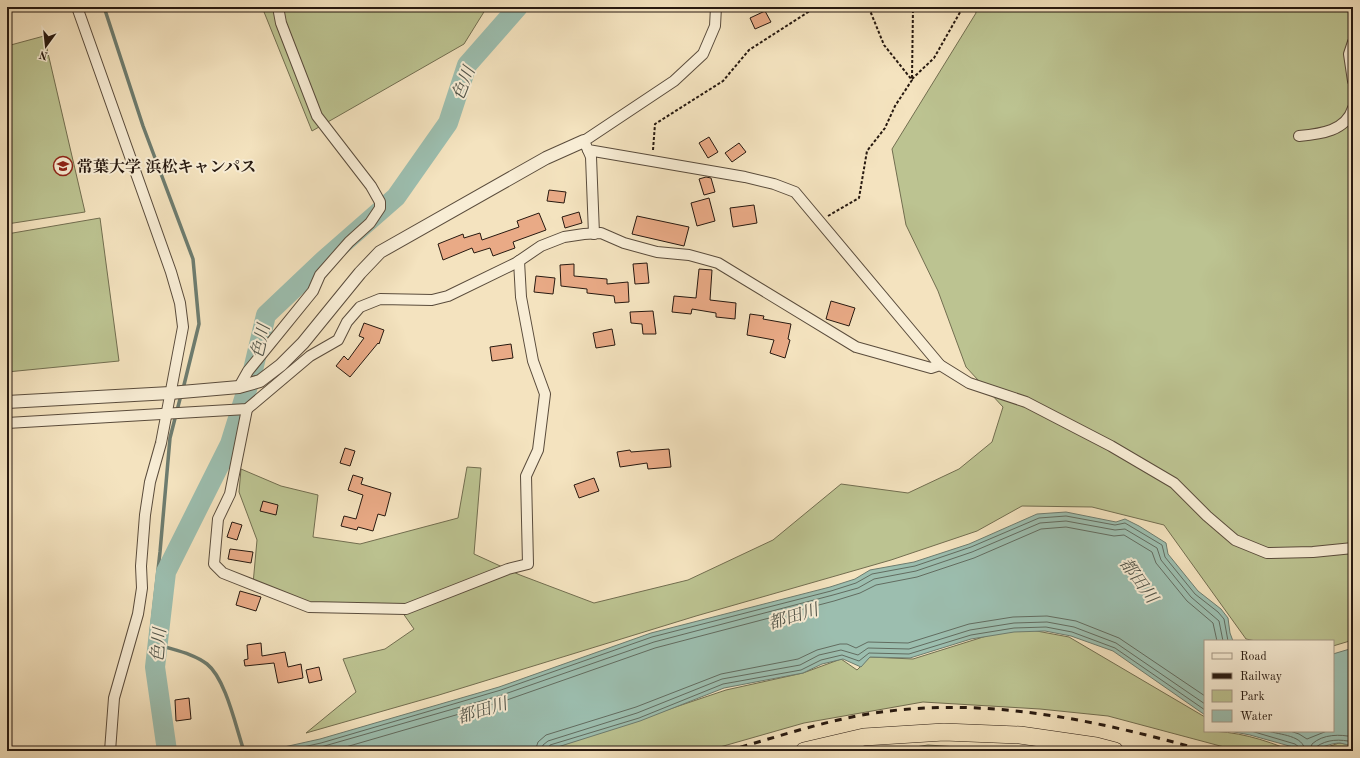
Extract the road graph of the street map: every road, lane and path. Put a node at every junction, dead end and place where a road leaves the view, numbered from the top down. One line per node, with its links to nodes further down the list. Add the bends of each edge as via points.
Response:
1 (77, 7): 20 (street, via 180,303 183,327)
2 (278, 7): 19 (street, via 281,23 317,116 371,186 380,202 380,208 370,223 320,275 313,291 248,371)
3 (716, 7): 13 (street, via 715,26 703,54 674,81)
4 (816, 7): 14 (path, via 749,50 723,81 655,124)
5 (865, 7): 9 (path, via 871,12 884,45)
6 (913, 7): 9 (path)
7 (963, 7): 9 (path, via 934,58)
8 (1353, 42): 10 (street, via 1349,54)
9 (912, 80): 15 (path, via 895,106 885,128 867,151 859,198)
10 (1353, 81)
11 (1353, 108): 12 (street, via 1350,118 1337,128)
12 (1299, 136)
13 (586, 146): 14 (street); 16 (street, via 592,157); 19 (street, via 546,158 380,252 281,365 260,381)
14 (652, 161): 15 (street, via 745,176 774,184 795,192)
15 (818, 221): 18 (street)
16 (594, 234): 17 (street, via 564,237 541,246); 18 (street, via 601,233 624,243 657,252 689,255 718,263 856,347 931,368)
17 (519, 261): 22 (street, via 448,296 432,300 380,300 360,307 347,322 338,340 310,356); 22 (street, via 522,297 533,361 545,394 538,450 526,476 528,564 508,569 406,609 309,607 223,573 214,564 218,519 230,494)
18 (940, 365): 25 (street, via 969,383 1026,402 1111,446 1174,483 1235,540 1267,552 1313,552)
19 (239, 386): 20 (street)
20 (170, 393): 21 (street); 23 (street)
21 (7, 402)
22 (247, 409): 23 (street)
23 (165, 414): 24 (street); 26 (street, via 145,515 142,588 138,614 114,698)
24 (7, 423)
25 (1353, 548)
26 (110, 751)
27 (804, 751): 28 (highway, via 864,737 944,732 1020,735)
28 (1115, 751)

